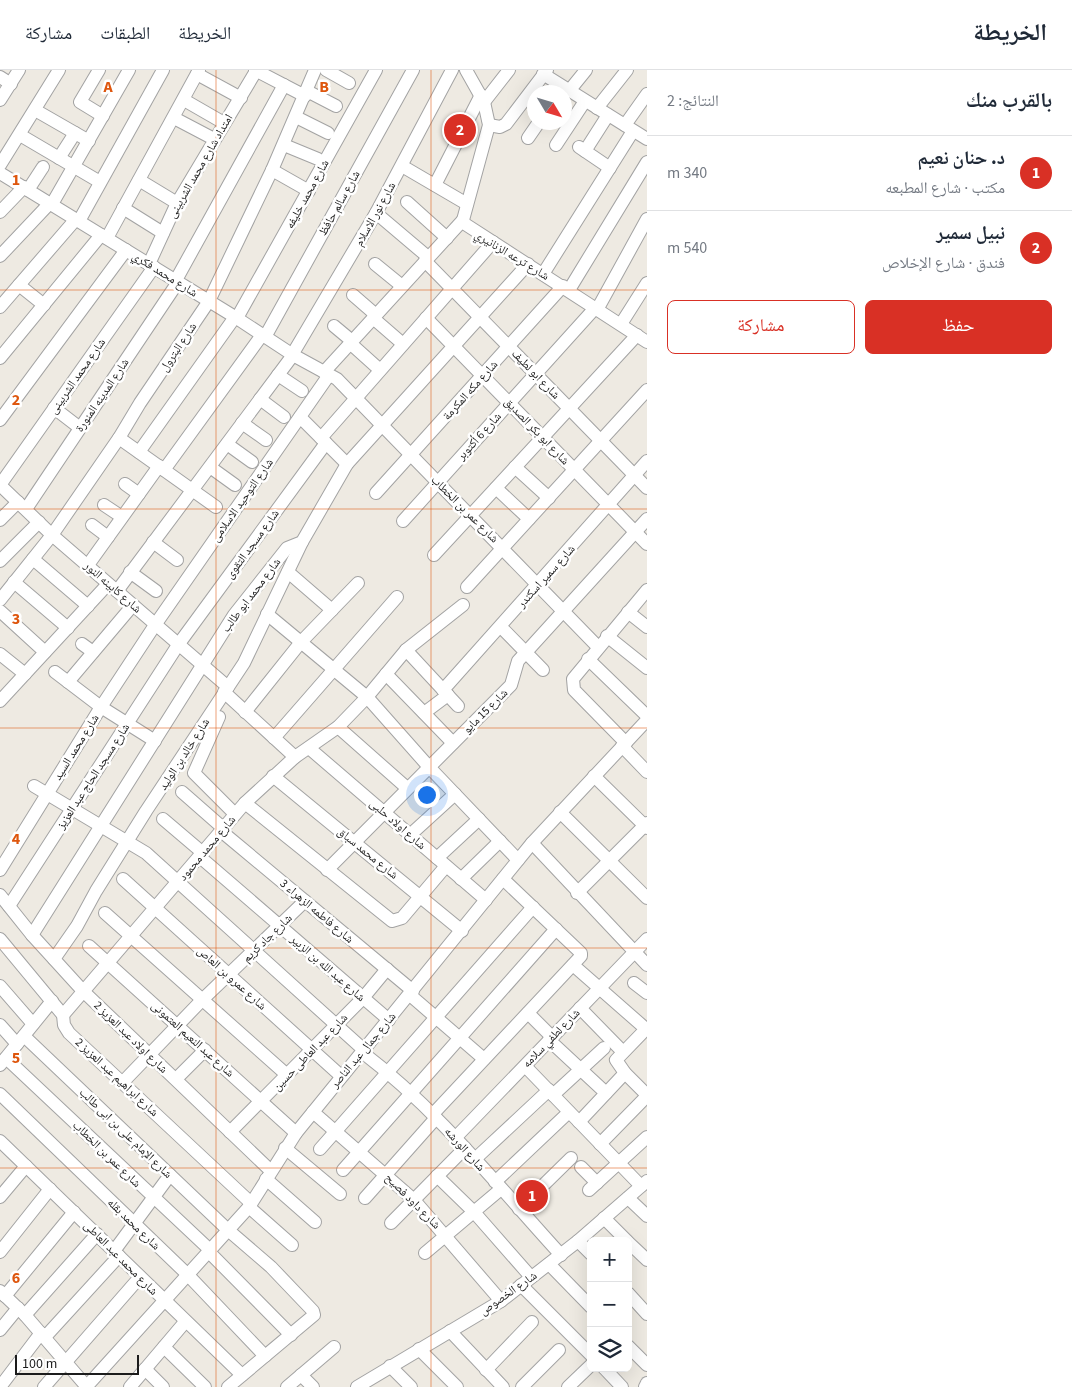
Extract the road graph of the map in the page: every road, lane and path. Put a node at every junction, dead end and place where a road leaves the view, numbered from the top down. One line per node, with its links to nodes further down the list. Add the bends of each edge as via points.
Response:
1 (19, 70): 19 (street)
2 (59, 70): 34 (street)
3 (99, 70): 36 (street, via 80,101)
4 (129, 70): 36 (street)
5 (163, 70): 63 (street)
6 (255, 70): 18 (street); 27 (street, امتداد شارع محمد الشربينى)
7 (315, 70): 24 (street, شارع البترول)
8 (326, 70): 20 (street)
9 (376, 70): 66 (street, شارع محمد خليفه)
10 (413, 70): 105 (street, شارع سالم حافظ)
11 (452, 70): 56 (street, شارع نور الاسلام)
12 (467, 70): 28 (street, شارع ترعه الزنانيري)
13 (508, 70): 28 (street)
14 (586, 70): 23 (street)
15 (627, 70): 33 (street)
16 (198, 72): 27 (street); 30 (street)
17 (545, 72): 22 (street); 40 (street, via 506,124 494,128)
18 (274, 75): 21 (street)
19 (5, 80): 29 (street)
20 (349, 83)
21 (284, 85): 24 (street); 88 (street, شارع المدينه المنورة)
22 (559, 85)
23 (570, 85)
24 (306, 94): 32 (street); 37 (street, شارع البترول)
25 (572, 94): 31 (street)
26 (647, 94): 41 (street)
27 (241, 98): 39 (street, امتداد شارع محمد الشربينى)
28 (483, 98): 40 (street, شارع ترعه الزنانيري); 64 (street)
29 (0, 100)
30 (184, 100): 38 (street); 39 (street)
31 (585, 101): 33 (street); 51 (street)
32 (336, 106)
33 (597, 108): 35 (street)
34 (35, 110): 43 (street); 45 (street)
35 (608, 115): 41 (street); 59 (street, via 582,149)
36 (103, 116): 49 (street)
37 (296, 117): 44 (street); 50 (street, شارع البترول)
38 (174, 118): 47 (street); 62 (street)
39 (224, 123): 47 (street, امتداد شارع محمد الشربينى)
40 (488, 125): 70 (street, شارع ترعه الزنانيري)
41 (629, 128): 48 (street); 59 (street)
42 (534, 130): 46 (street)
43 (75, 132): 49 (street); 52 (street)
44 (328, 132)
45 (20, 135): 52 (street); 55 (street)
46 (528, 138)
47 (214, 139): 68 (street, امتداد شارع محمد الشربينى)
48 (647, 139)
49 (89, 141): 58 (street)
50 (284, 145): 53 (street); 60 (street, شارع البترول)
51 (556, 145)
52 (59, 158): 58 (street)
53 (318, 159)
54 (647, 162): 93 (street)
55 (0, 164)
56 (402, 166): 64 (street); 73 (street, شارع نور الاسلام)
57 (43, 167): 65 (street)
58 (75, 167): 63 (street); 69 (street)
59 (610, 168): 87 (street)
60 (272, 170): 66 (street); 95 (street, شارع البترول)
61 (0, 173): 65 (street, شارع محمد فكري)
62 (139, 180): 68 (street); 71 (street)
63 (100, 182): 75 (street)
64 (435, 185): 70 (street)
65 (26, 189): 69 (street, شارع محمد فكري); 72 (street)
66 (309, 191): 101 (street, شارع محمد خليفه)
67 (408, 202): 79 (street)
68 (177, 203): 77 (street, امتداد شارع محمد الشربينى)
69 (51, 204): 75 (street, شارع محمد فكري); 82 (street)
70 (468, 204): 76 (street, شارع ترعه الزنانيري)
71 (123, 208): 77 (street); 78 (street)
72 (0, 212)
73 (376, 213): 83 (street, شارع ابو لطيف); 111 (street, شارع نور الاسلام)
74 (647, 219): 98 (street, شارع 6 أكتوبر)
75 (78, 220): 78 (street, شارع محمد فكري); 90 (street)
76 (463, 220): 79 (street, شارع التوحيد الاسلامى); 80 (street, شارع ترعه الزنانيري, via 467,228)
77 (163, 233): 86 (street, امتداد شارع محمد الشربينى)
78 (104, 236): 81 (street, شارع محمد فكري); 96 (street)
79 (447, 238): 83 (street, شارع التوحيد الاسلامى)
80 (493, 242): 85 (street, شارع ترعه الزنانيري); 92 (street, شارع مسجد التقوى)
81 (126, 250): 86 (street, شارع محمد فكري); 127 (street)
82 (0, 256)
83 (427, 259): 91 (street, شارع التوحيد الاسلامى); 92 (street, شارع ابو لطيف)
84 (375, 264): 91 (street)
85 (528, 264): 87 (street, شارع ترعه الزنانيري); 100 (street, شارع محمد ابو طالب)
86 (152, 265): 88 (street, شارع محمد فكري); 123 (street, شارع محمد الشربينى)
87 (543, 274): 93 (street, شارع ترعه الزنانيري)
88 (177, 281): 95 (street, شارع محمد فكري); 130 (street, شارع المدينه المنورة)
89 (647, 283): 103 (street)
90 (19, 286): 96 (street); 97 (street)
91 (402, 286): 99 (street, شارع التوحيد الاسلامى)
92 (452, 288): 100 (street, شارع ابو لطيف); 102 (street, شارع مسجد التقوى)
93 (566, 288): 98 (street, شارع ترعه الزنانيري); 110 (street, شارع مكه المكرمة)
94 (353, 295): 99 (street)
95 (208, 300): 101 (street, شارع محمد فكري); 132 (street, شارع البترول)
96 (44, 305): 112 (street)
97 (0, 307)
98 (597, 308): 103 (street, شارع ترعه الزنانيري); 115 (street, شارع 6 أكتوبر)
99 (375, 316): 107 (street, شارع التوحيد الاسلامى); 108 (street)
100 (480, 317): 109 (street, شارع محمد ابو طالب); 110 (street, شارع ابو لطيف)
101 (236, 318): 105 (street, شارع محمد فكري); 137 (street, شارع محمد خليفه)
102 (426, 318): 108 (street, شارع مسجد التقوى); 109 (street, شارع ابو بكر الصديق)
103 (621, 324): 106 (street, شارع ترعه الزنانيري)
104 (334, 326): 107 (street)
105 (264, 336): 111 (street, شارع محمد فكري); 144 (street, شارع سالم حافظ)
106 (644, 339): 124 (street)
107 (351, 342): 113 (street); 114 (street, شارع التوحيد الاسلامى)
108 (403, 344): 113 (street, شارع مسجد التقوى)
109 (453, 346): 117 (street, شارع ابو بكر الصديق); 129 (street, شارع محمد ابو طالب)
110 (509, 346): 115 (street, شارع ابو لطيف); 117 (street, شارع مكه المكرمة)
111 (293, 355): 114 (street, شارع محمد فكري); 116 (street)
112 (0, 358)
113 (380, 370): 120 (street, شارع مسجد التقوى)
114 (326, 373): 120 (street, شارع عمر بن الخطاب); 126 (street, شارع التوحيد الاسلامى)
115 (536, 373): 122 (street, شارع 6 أكتوبر); 124 (street, شارع ابو لطيف)
116 (278, 375): 119 (street); 121 (street)
117 (482, 376): 122 (street, شارع ابو بكر الصديق); 138 (street, شارع مكه المكرمة)
118 (647, 390): 135 (street)
119 (302, 392)
120 (356, 397): 129 (street, شارع عمر بن الخطاب); 134 (street, شارع مسجد التقوى)
121 (260, 399): 125 (street); 128 (street)
122 (509, 403): 131 (street, شارع ابو بكر الصديق); 147 (street, شارع 6 أكتوبر)
123 (54, 408): 130 (street); 149 (street, شارع محمد الشربينى)
124 (569, 408): 131 (street); 135 (street, شارع ابو لطيف)
125 (284, 416)
126 (300, 417): 134 (street); 200 (street, شارع التوحيد الاسلامى)
127 (0, 420)
128 (242, 423): 133 (street); 136 (street)
129 (383, 424): 138 (street, شارع عمر بن الخطاب); 141 (street, شارع محمد ابو طالب)
130 (80, 428): 159 (street, شارع المدينه المنورة)
131 (543, 437): 143 (street); 145 (street, شارع ابو بكر الصديق)
132 (119, 438): 137 (street); 170 (street, شارع البترول)
133 (266, 440)
134 (323, 440): 141 (street); 207 (street, شارع مسجد التقوى)
135 (601, 440): 145 (street); 146 (street, شارع ابو لطيف)
136 (227, 444): 140 (street); 142 (street)
137 (139, 452): 144 (street)
138 (412, 454): 147 (street, شارع عمر بن الخطاب); 154 (street, شارع مكه المكرمة)
139 (647, 461): 146 (street, شارع سمير اسكندر)
140 (252, 462)
141 (347, 464): 173 (street, شارع محمد ابو طالب)
142 (210, 466): 150 (street); 153 (street)
143 (515, 467): 151 (street); 156 (street)
144 (161, 468): 153 (street); 155 (street, شارع سالم حافظ)
145 (574, 470): 156 (street); 158 (street, شارع ابو بكر الصديق)
146 (635, 475): 152 (street, شارع ابو لطيف); 158 (street, شارع سمير اسكندر)
147 (437, 482): 161 (street, شارع عمر بن الخطاب); 166 (street, شارع 6 أكتوبر)
148 (125, 484): 155 (street)
149 (0, 485): 159 (street, شارع كابينه النور)
150 (234, 485)
151 (496, 488): 161 (street); 163 (street)
152 (647, 488)
153 (192, 490): 160 (street); 172 (street)
154 (376, 493)
155 (139, 494): 162 (street, شارع سالم حافظ)
156 (549, 498): 163 (street)
157 (104, 505): 162 (street)
158 (609, 505): 169 (street, شارع ابو بكر الصديق); 185 (street, شارع سمير اسكندر)
159 (22, 506): 165 (street, شارع المدينه المنورة); 167 (street, شارع كابينه النور)
160 (216, 507)
161 (470, 516): 175 (street, شارع عمر بن الخطاب); 176 (street)
162 (122, 517): 171 (street, شارع سالم حافظ)
163 (529, 519): 175 (street)
164 (647, 519): 169 (street, شارع 15 مايو)
165 (0, 520)
166 (403, 521)
167 (39, 522): 170 (street, شارع كابينه النور); 179 (street)
168 (92, 525): 171 (street)
169 (635, 532): 174 (street, شارع ابو بكر الصديق); 197 (street, شارع 15 مايو)
170 (52, 534): 177 (street, شارع البترول); 180 (street, شارع كابينه النور)
171 (108, 537): 180 (street, شارع سالم حافظ)
172 (153, 542): 178 (street); 181 (street)
173 (302, 542): 182 (street, شارع خالد بن الوليد); 215 (street, شارع محمد ابو طالب, via 287,548 234,615)
174 (647, 544)
175 (503, 548): 185 (street, شارع عمر بن الخطاب); 187 (street)
176 (434, 555)
177 (33, 559): 183 (street, شارع البترول); 194 (street)
178 (177, 560)
179 (0, 561)
180 (88, 565): 186 (street, شارع كابينه النور)
181 (130, 572): 186 (street); 189 (street)
182 (288, 572): 195 (street); 199 (street, شارع خالد بن الوليد)
183 (14, 582): 191 (street, شارع البترول); 202 (street)
184 (358, 582): 195 (street)
185 (538, 586): 197 (street, شارع عمر بن الخطاب); 201 (street, شارع سمير اسكندر)
186 (112, 587): 192 (street, شارع كابينه النور); 194 (street)
187 (467, 587)
188 (647, 590): 198 (street)
189 (156, 591)
190 (396, 597): 217 (street)
191 (0, 600)
192 (133, 605): 200 (street, شارع كابينه النور); 211 (street)
193 (463, 605): 209 (street, شارع محمد محمود)
194 (88, 606): 202 (street)
195 (332, 610): 205 (street)
196 (0, 611): 210 (street)
197 (562, 612): 208 (street, شارع عمر بن الخطاب); 212 (street, شارع 15 مايو)
198 (628, 612): 203 (street); 204 (street)
199 (268, 614): 205 (street); 223 (street, شارع خالد بن الوليد, via 244,663)
200 (156, 625): 207 (street, شارع كابينه النور); 228 (street, شارع محمد السيد)
201 (501, 627): 212 (street); 224 (street, شارع سمير اسكندر)
202 (68, 628): 210 (street)
203 (647, 628)
204 (607, 636): 208 (street); 216 (street)
205 (301, 642): 217 (street); 229 (street)
206 (82, 644): 211 (street)
207 (178, 645): 215 (street, شارع كابينه النور); 234 (street, شارع مسجد الحاج عبد العزيز)
208 (598, 646): 214 (street)
209 (406, 650): 221 (street, شارع محمد محمود); 224 (street)
210 (45, 652): 220 (street)
211 (93, 652): 222 (street)
212 (526, 652): 218 (street); 238 (street, شارع 15 مايو, via 516,665 511,685)
213 (0, 654): 220 (street)
214 (588, 659): 231 (street); 239 (street, via 575,674 574,690)
215 (202, 665): 223 (street, شارع كابينه النور); 237 (street, شارع محمد ابو طالب)
216 (647, 668)
217 (334, 669): 225 (street); 236 (street)
218 (542, 670)
219 (55, 672): 222 (street)
220 (26, 674): 226 (street)
221 (386, 674): 225 (street, شارع محمد محمود); 230 (street)
222 (68, 682): 228 (street)
223 (226, 690): 229 (street, شارع كابينه النور); 262 (street, شارع خالد بن الوليد)
224 (446, 692): 227 (street); 230 (street, شارع سمير اسكندر)
225 (367, 697): 235 (street, شارع محمد محمود); 242 (street)
226 (1, 698)
227 (458, 706)
228 (101, 707): 234 (street); 249 (street, شارع محمد السيد)
229 (246, 712): 236 (street, شارع كابينه النور)
230 (424, 713): 238 (street)
231 (647, 716)
232 (219, 717): 255 (street, شارع خالد بن الوليد, via 194,773)
233 (647, 720): 239 (street, شارع جمال عبد الناصر)
234 (127, 724): 237 (street); 252 (street, شارع مسجد الحاج عبد العزيز)
235 (338, 726): 240 (street, شارع محمد محمود); 247 (street)
236 (274, 738): 241 (street, شارع كابينه النور)
237 (155, 741): 259 (street, شارع محمد ابو طالب)
238 (453, 743): 242 (street, شارع 15 مايو)
239 (624, 745): 243 (street); 245 (street, شارع جمال عبد الناصر)
240 (309, 748): 241 (street, شارع محمد محمود); 253 (street, شارع اولاد حلبى)
241 (295, 757): 244 (street, شارع محمد محمود)
242 (429, 767): 247 (street, شارع 15 مايو); 250 (street)
243 (647, 772)
244 (273, 776): 251 (street, شارع محمد محمود); 264 (street, شارع محمد سباق)
245 (594, 776): 254 (street, شارع جمال عبد الناصر); 258 (street)
246 (34, 786): 249 (street)
247 (407, 788): 253 (street, شارع 15 مايو)
248 (182, 792): 260 (street, شارع فاطمه الزهراء 3)
249 (47, 794): 252 (street); 270 (street, شارع محمد السيد)
250 (455, 794): 257 (street); 261 (street)
251 (245, 803): 255 (street, شارع محمد محمود); 271 (street)
252 (72, 808): 259 (street); 282 (street, شارع مسجد الحاج عبد العزيز)
253 (384, 812): 261 (street, شارع اولاد حلبى); 264 (street, شارع 15 مايو)
254 (560, 812): 265 (street, شارع جمال عبد الناصر); 267 (street)
255 (235, 814): 260 (street, شارع محمد محمود)
256 (164, 819): 266 (street, شارع عبد الله بن الزبير)
257 (479, 819): 263 (street); 269 (street)
258 (646, 825): 267 (street)
259 (102, 826): 262 (street); 289 (street, شارع محمد ابو طالب)
260 (222, 830): 266 (street, شارع محمد محمود); 281 (street, شارع فاطمه الزهراء 3)
261 (410, 835): 269 (street, شارع اولاد حلبى)
262 (128, 841): 275 (street); 296 (street, شارع خالد بن الوليد)
263 (500, 841): 268 (street); 273 (street)
264 (354, 842): 271 (street, شارع 15 مايو); 278 (street, شارع محمد سباق)
265 (532, 843): 268 (street, شارع جمال عبد الناصر); 276 (street)
266 (202, 855): 275 (street, شارع محمد محمود); 286 (street, شارع عبد الله بن الزبير)
267 (610, 859): 276 (street); 279 (street)
268 (518, 860): 274 (street, شارع جمال عبد الناصر)
269 (442, 862): 273 (street, شارع اولاد حلبى); 278 (street)
270 (0, 870)
271 (327, 870): 278 (street, via 386,918 397,921)
272 (123, 879): 283 (street, شارع عمرو بن العاص)
273 (461, 879): 280 (street, شارع اولاد حلبى)
274 (503, 879): 280 (street, شارع جمال عبد الناصر); 284 (street)
275 (179, 882): 283 (street, شارع محمد محمود); 294 (street, شارع الورشه)
276 (577, 894): 295 (street)
277 (0, 895): 282 (street, شارع اولاد عبد العزيز 2)
278 (420, 896): 287 (street, شارع محمد سباق)
279 (647, 898)
280 (486, 900): 287 (street, شارع جمال عبد الناصر)
281 (305, 901): 286 (street, شارع جاد كريم); 300 (street, شارع فاطمه الزهراء 3)
282 (8, 906): 289 (street, شارع اولاد عبد العزيز 2)
283 (155, 908): 290 (street, شارع محمد محمود); 301 (street, شارع عمرو بن العاص)
284 (533, 908): 288 (street); 314 (street)
285 (105, 912): 290 (street)
286 (280, 926): 294 (street, شارع جاد كريم); 308 (street, شارع عبد الله بن الزبير)
287 (462, 930): 306 (street, شارع جمال عبد الناصر)
288 (556, 930): 298 (street, via 581,953); 321 (street)
289 (32, 935): 296 (street, شارع اولاد عبد العزيز 2)
290 (131, 935): 297 (street, شارع محمد محمود); 309 (street)
291 (647, 938): 295 (street, شارع لطفي سلامه)
292 (0, 939): 310 (street, شارع ابراهيم عبد العزيز 2)
293 (89, 946): 297 (street, شارع عبد النعيم العتمونى)
294 (253, 952): 301 (street, شارع جاد كريم); 318 (street, شارع الورشه)
295 (634, 952): 299 (street); 304 (street, شارع لطفي سلامه)
296 (54, 959): 305 (street, شارع اولاد عبد العزيز 2)
297 (107, 963): 305 (street, شارع محمد محمود); 319 (street, شارع عبد النعيم العتمونى)
298 (573, 965): 304 (street); 312 (street)
299 (647, 965)
300 (387, 969): 306 (street, شارع فاطمه الزهراء 3); 308 (street, شارع عبد العاطى حسين)
301 (229, 975): 309 (street, شارع جاد كريم); 326 (street, شارع عمرو بن العاص)
302 (634, 983): 307 (street)
303 (0, 986): 316 (street)
304 (599, 988): 311 (street, شارع لطفي سلامه); 320 (street)
305 (83, 991): 313 (street, شارع محمد محمود); 328 (street, شارع اولاد عبد العزيز 2)
306 (412, 993): 314 (street, شارع فاطمه الزهراء 3); 315 (street, شارع جمال عبد الناصر)
307 (647, 993)
308 (362, 998): 315 (street, شارع عبد الله بن الزبير); 318 (street, شارع عبد العاطى حسين)
309 (202, 1000): 319 (street, شارع جاد كريم); 335 (street)
310 (52, 1001): 313 (street, شارع ابراهيم عبد العزيز 2); 316 (street)
311 (580, 1008): 322 (street, شارع لطفي سلامه); 331 (street)
312 (528, 1013): 322 (street); 329 (street)
313 (64, 1014): 338 (street, شارع ابراهيم عبد العزيز 2, via 64,1025 69,1033)
314 (437, 1018): 321 (street, شارع فاطمه الزهراء 3); 334 (street)
315 (388, 1020): 327 (street, شارع جمال عبد الناصر)
316 (33, 1024): 323 (street)
317 (0, 1025): 323 (street, شارع الإمام على بن ابى طالب)
318 (336, 1025): 326 (street, شارع عبد العاطى حسين); 327 (street, شارع الورشه)
319 (178, 1026): 325 (street, شارع عبد النعيم العتمونى); 328 (street, شارع جاد كريم)
320 (646, 1029): 331 (street)
321 (459, 1038): 329 (street, شارع فاطمه الزهراء 3); 342 (street)
322 (551, 1038): 332 (street, شارع لطفي سلامه); 333 (street)
323 (20, 1040): 330 (street); 367 (street, شارع الإمام على بن ابى طالب)
324 (604, 1048): 333 (street)
325 (204, 1050): 337 (street); 344 (street, شارع عبد النعيم العتمونى)
326 (312, 1050): 335 (street, شارع عبد العاطى حسين); 336 (street, شارع عمرو بن العاص)
327 (363, 1051): 334 (street, شارع الورشه); 336 (street, شارع جمال عبد الناصر)
328 (150, 1055): 337 (street, شارع اولاد عبد العزيز 2); 338 (street, شارع جاد كريم)
329 (484, 1059): 347 (street)
330 (3, 1062): 375 (street, شارع عمر بن الخطاب)
331 (622, 1063): 340 (street); 343 (street)
332 (525, 1066): 339 (street); 353 (street, شارع لطفي سلامه)
333 (581, 1070): 339 (street); 343 (street)
334 (388, 1072): 342 (street, شارع الورشه); 349 (street)
335 (287, 1075): 344 (street, شارع عبد العاطى حسين)
336 (341, 1076): 345 (street, شارع جمال عبد الناصر)
337 (176, 1080): 350 (street, شارع اولاد عبد العزيز 2)
338 (123, 1082): 379 (street, شارع ابراهيم عبد العزيز 2)
339 (551, 1093): 346 (street); 361 (street)
340 (646, 1093): 355 (street)
341 (0, 1094): 387 (street, شارع محمد بقله)
342 (412, 1094): 347 (street, شارع الورشه); 359 (street)
343 (606, 1094): 348 (street)
344 (261, 1101): 350 (street, شارع عبد العاطى حسين); 351 (street, شارع عبد النعيم العتمونى)
345 (313, 1112): 349 (street, شارع داود فصيح); 351 (street, شارع جمال عبد الناصر)
346 (569, 1112): 348 (street); 371 (street)
347 (434, 1116): 353 (street, شارع الورشه); 366 (street)
348 (579, 1122): 355 (street)
349 (336, 1131): 358 (street); 359 (street, شارع داود فصيح)
350 (230, 1132): 368 (street, شارع اولاد عبد العزيز 2)
351 (296, 1133): 356 (street, شارع جمال عبد الناصر)
352 (647, 1137): 362 (street)
353 (455, 1138): 357 (street, شارع الورشه)
354 (1, 1143): 363 (street, شارع محمد عبد العاطى)
355 (600, 1144): 362 (street)
356 (285, 1148): 368 (street, شارع جمال عبد الناصر); 373 (street)
357 (465, 1148): 361 (street, شارع الورشه); 369 (street)
358 (320, 1149)
359 (360, 1151): 365 (street); 366 (street, شارع داود فصيح)
360 (572, 1158): 380 (street)
361 (474, 1159): 371 (street, شارع الورشه)
362 (619, 1163): 364 (street, via 593,1187); 370 (street)
363 (26, 1166): 372 (street, شارع محمد عبد العاطى); 374 (street)
364 (581, 1167)
365 (343, 1170)
366 (386, 1174): 376 (street); 378 (street, شارع داود فصيح)
367 (170, 1175): 375 (street); 388 (street, شارع الإمام على بن ابى طالب)
368 (268, 1175): 379 (street, شارع جمال عبد الناصر); 385 (street, شارع اولاد عبد العزيز 2)
369 (437, 1176): 378 (street); 382 (street)
370 (644, 1184): 377 (street, شارع الخصوص)
371 (498, 1185): 380 (street, شارع الورشه); 382 (street)
372 (50, 1189): 381 (street, شارع محمد عبد العاطى); 397 (street)
373 (340, 1194)
374 (0, 1197)
375 (153, 1198): 387 (street); 395 (street, شارع عمر بن الخطاب)
376 (365, 1198)
377 (628, 1198): 383 (street); 384 (street, شارع الخصوص)
378 (414, 1200): 386 (street); 390 (street, شارع داود فصيح)
379 (250, 1205): 388 (street, شارع جمال عبد الناصر); 393 (street, شارع ابراهيم عبد العزيز 2)
380 (519, 1209): 400 (street, شارع الورشه)
381 (74, 1212): 389 (street, شارع محمد عبد العاطى); 406 (street)
382 (474, 1212): 390 (street); 405 (street)
383 (647, 1216)
384 (604, 1218): 391 (street); 392 (street, شارع الخصوص)
385 (315, 1222)
386 (391, 1223)
387 (133, 1224): 399 (street); 403 (street, شارع محمد بقله)
388 (228, 1230): 395 (street, شارع جمال عبد الناصر); 418 (street, شارع الإمام على بن ابى طالب, via 271,1267 313,1311 314,1315)
389 (97, 1234): 399 (street, شارع محمد عبد العاطى); 412 (street)
390 (447, 1236): 398 (street); 409 (street, شارع داود فصيح)
391 (624, 1237)
392 (578, 1241): 396 (street); 400 (street, شارع الخصوص)
393 (292, 1245)
394 (632, 1245): 401 (street)
395 (209, 1250): 403 (street, شارع جمال عبد الناصر); 418 (street, شارع عمر بن الخطاب)
396 (587, 1250)
397 (0, 1252)
398 (425, 1253)
399 (116, 1254): 404 (street, شارع محمد عبد العاطى); 417 (street)
400 (561, 1254): 402 (street, شارع الخصوص)
401 (647, 1260)
402 (549, 1264): 405 (street, شارع الخصوص); 410 (street)
403 (187, 1274): 408 (street, شارع جمال عبد الناصر); 425 (street, شارع محمد بقله)
404 (140, 1277): 408 (street, شارع محمد عبد العاطى); 426 (street)
405 (526, 1281): 409 (street, شارع الخصوص); 423 (street)
406 (2, 1293): 412 (street)
407 (632, 1297): 411 (street)
408 (163, 1300): 413 (street, شارع محمد عبد العاطى); 437 (street, شارع جمال عبد الناصر)
409 (501, 1301): 416 (street, شارع الخصوص)
410 (587, 1303)
411 (646, 1309)
412 (22, 1312): 415 (street); 417 (street)
413 (185, 1322): 419 (street); 434 (street, شارع محمد عبد العاطى)
414 (532, 1322): 431 (street)
415 (0, 1330)
416 (450, 1331): 421 (street, شارع الخصوص); 431 (street)
417 (43, 1335): 426 (street); 439 (street)
418 (291, 1335): 425 (street)
419 (164, 1346): 429 (street); 443 (street)
420 (334, 1347): 433 (street)
421 (419, 1349): 428 (street, شارع الخصوص); 448 (street)
422 (559, 1350): 450 (street)
423 (587, 1350)
424 (632, 1350): 427 (street)
425 (265, 1356): 434 (street)
426 (66, 1361): 437 (street); 440 (street)
427 (647, 1365)
428 (390, 1366): 438 (street, شارع الخصوص); 447 (street)
429 (145, 1369): 441 (street); 442 (street)
430 (587, 1369): 451 (street)
431 (486, 1370): 449 (street)
432 (606, 1372): 436 (street)
433 (301, 1375): 445 (street); 446 (street)
434 (242, 1376): 444 (street)
435 (647, 1382): 452 (street)
436 (614, 1384)
437 (87, 1386)
438 (361, 1386)
439 (0, 1387)
440 (44, 1387)
441 (130, 1387)
442 (163, 1387)
443 (205, 1387)
444 (228, 1387)
445 (287, 1387)
446 (313, 1387)
447 (410, 1387)
448 (456, 1387)
449 (503, 1387)
450 (522, 1387)
451 (568, 1387)
452 (645, 1387)

